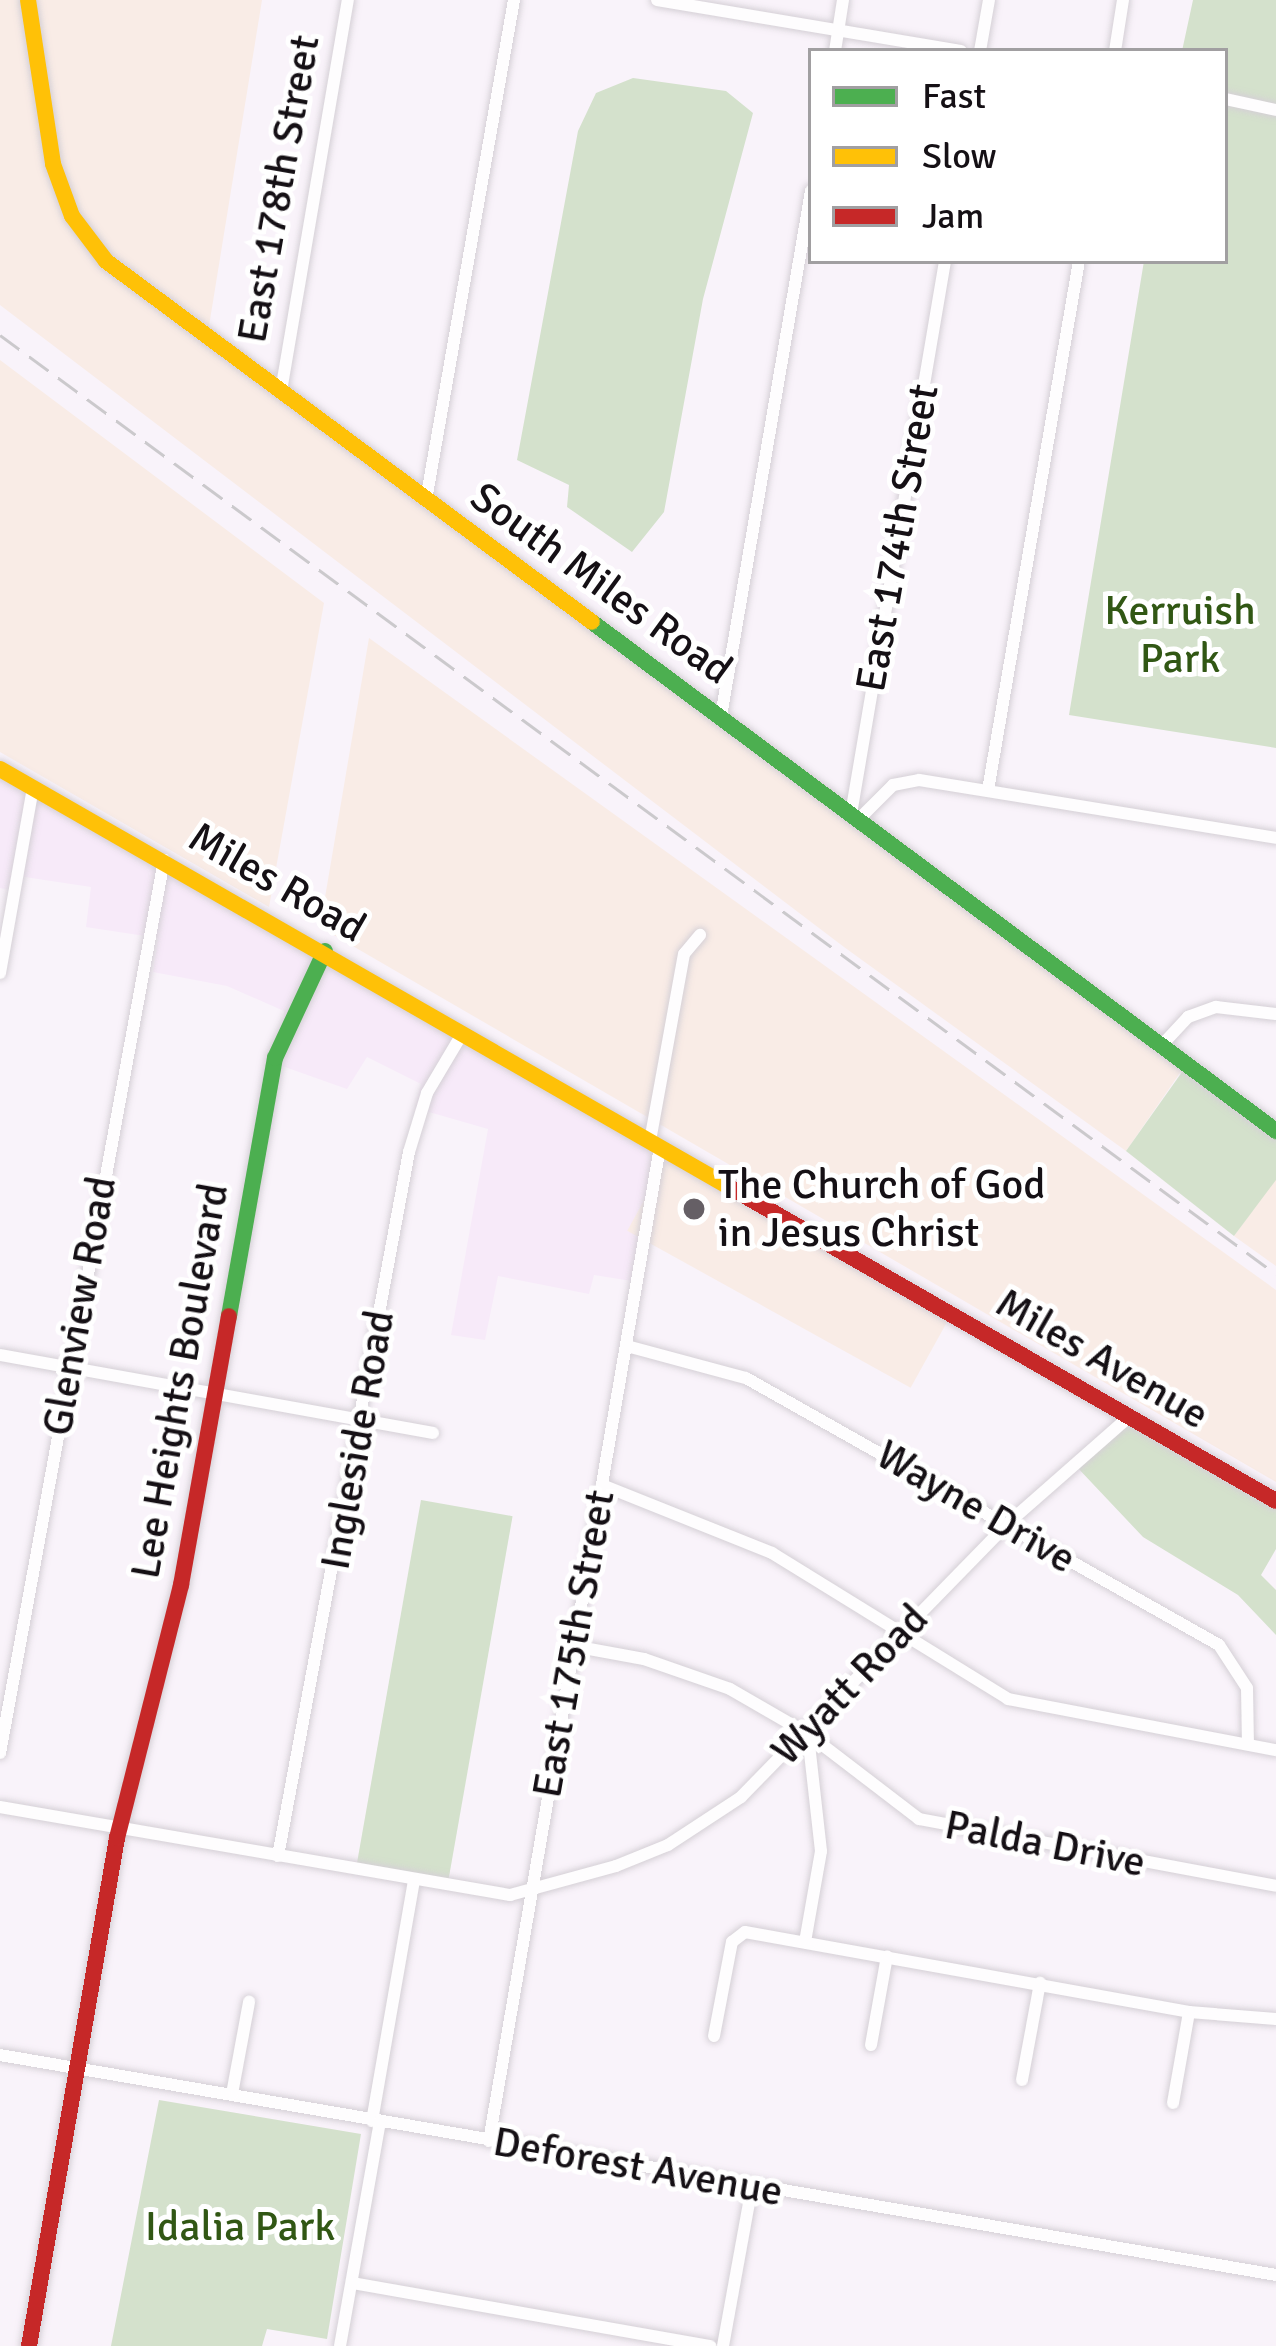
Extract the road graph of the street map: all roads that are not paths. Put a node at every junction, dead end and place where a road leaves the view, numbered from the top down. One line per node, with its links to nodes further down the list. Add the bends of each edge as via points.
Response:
1 (28, 0): 19 (street, South Miles Road, via 52,164 72,215 106,261)
2 (348, 0): 19 (street, East 178th Street)
3 (514, 0): 20 (street)
4 (657, 0): 8 (street)
5 (844, 0): 9 (street)
6 (989, 0): 12 (street)
7 (1123, 0): 13 (street)
8 (679, 2): 9 (street)
9 (838, 31): 10 (street); 11 (street)
10 (835, 48)
11 (943, 48)
12 (981, 48)
13 (1115, 48)
14 (1228, 100): 15 (street)
15 (1276, 110)
16 (808, 208): 21 (street)
17 (945, 264): 25 (street, East 174th Street)
18 (1078, 264): 24 (street)
19 (280, 391): 20 (street, South Miles Road)
20 (426, 500): 21 (street, South Miles Road)
21 (721, 716): 25 (street, South Miles Road)
22 (0, 769): 23 (street, Miles Road)
23 (33, 788): 27 (street, Miles Road); 30 (street)
24 (988, 790): 25 (street, via 920,780 893,785); 26 (street)
25 (854, 818): 33 (street, South Miles Road)
26 (1276, 838)
27 (164, 860): 29 (street, Miles Road); 39 (street, Glenview Road)
28 (700, 934): 36 (street, East 175th Street, via 685,954)
29 (325, 951): 32 (street, Miles Road); 40 (street, Lee Heights Boulevard, via 274,1058)
30 (0, 973)
31 (1276, 1014): 33 (street, via 1216,1007 1188,1017)
32 (462, 1034): 34 (street, Miles Road); 42 (street, Ingleside Road, via 427,1093 409,1152)
33 (1161, 1046): 35 (street, South Miles Road)
34 (516, 1065): 36 (street, Miles Avenue)
35 (1276, 1131)
36 (655, 1144): 37 (street, East 175th Street); 41 (street, Miles Avenue)
37 (627, 1346): 44 (street, East 175th Street); 46 (street, Wayne Drive, via 746,1378)
38 (0, 1355): 39 (street)
39 (69, 1367): 40 (street); 52 (street, Glenview Road)
40 (215, 1393): 42 (street); 54 (street, Lee Heights Boulevard, via 181,1585)
41 (1129, 1418): 45 (street, Miles Avenue); 46 (street, Wyatt Road)
42 (362, 1420): 43 (street); 55 (street, Ingleside Road)
43 (433, 1433)
44 (602, 1484): 47 (street, via 772,1553); 48 (street, East 175th Street)
45 (1276, 1501)
46 (1007, 1524): 47 (street, Wyatt Road); 50 (street, Wayne Drive, via 1219,1646 1246,1688)
47 (900, 1633): 49 (street, Wyatt Road); 50 (street, via 1008,1699)
48 (573, 1646): 49 (street, Palda Drive, via 684,1670); 58 (street, East 175th Street)
49 (808, 1734): 57 (street, Palda Drive, via 891,1802 952,1830); 58 (street, Wyatt Road, via 707,1824 668,1846); 59 (street, via 821,1851)
50 (1248, 1744): 51 (street)
51 (1276, 1750)
52 (0, 1754)
53 (0, 1807): 54 (street, Wyatt Road)
54 (122, 1829): 55 (street, Wyatt Road); 68 (street)
55 (278, 1856): 56 (street, Wyatt Road)
56 (414, 1880): 58 (street, Wyatt Road, via 510,1895); 72 (street)
57 (1276, 1886)
58 (532, 1888): 73 (street, East 175th Street)
59 (805, 1942): 60 (street); 65 (street, via 737,1937)
60 (887, 1956): 61 (street); 66 (street)
61 (1040, 1983): 63 (street); 69 (street)
62 (249, 2002): 70 (street)
63 (1190, 2012): 64 (street); 71 (street)
64 (1276, 2019)
65 (714, 2036)
66 (871, 2045)
67 (0, 2055): 68 (street, Deforest Avenue)
68 (75, 2068): 70 (street, Deforest Avenue); 77 (street)
69 (1022, 2080)
70 (232, 2094): 72 (street, Deforest Avenue)
71 (1173, 2103)
72 (376, 2121): 73 (street, Deforest Avenue); 76 (street)
73 (489, 2141): 74 (street, Deforest Avenue)
74 (752, 2186): 75 (street, Deforest Avenue); 80 (street)
75 (1276, 2275)
76 (352, 2283): 78 (street); 79 (street)
77 (29, 2346)
78 (340, 2346)
79 (710, 2346)
80 (723, 2346)

